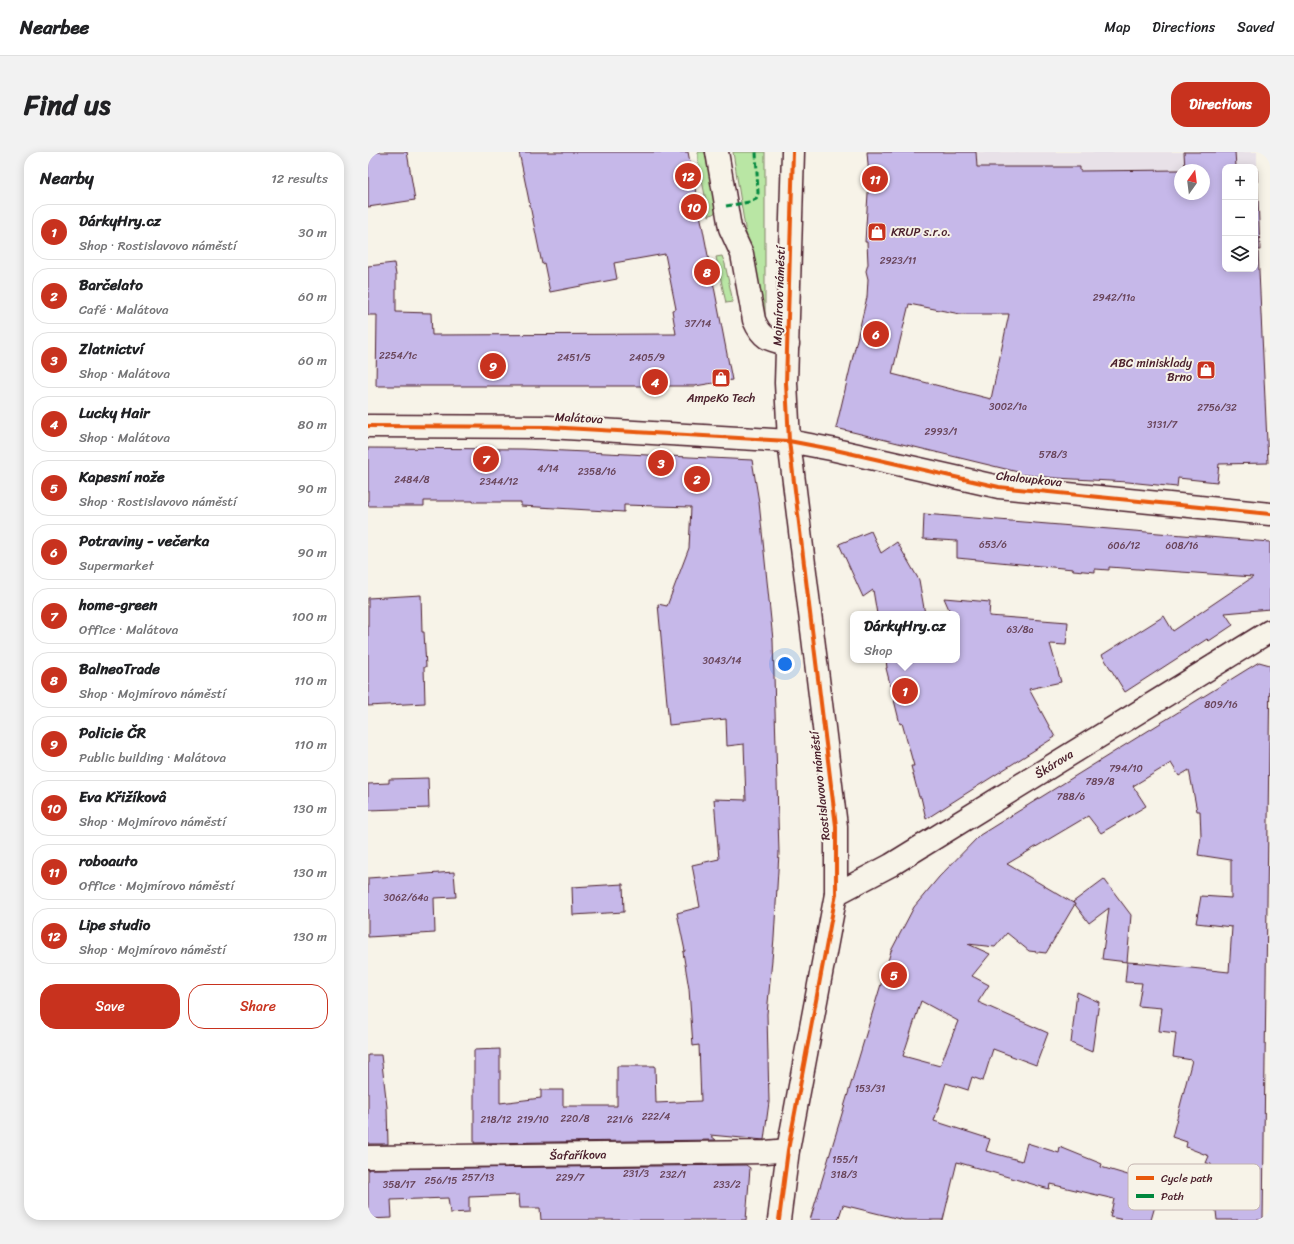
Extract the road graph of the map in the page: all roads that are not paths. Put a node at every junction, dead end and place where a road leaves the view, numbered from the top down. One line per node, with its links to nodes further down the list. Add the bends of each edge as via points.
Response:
1 (717, 152): 3 (street, Mojmírovo náměstí, via 730,228 742,254 754,320 763,336)
2 (793, 152): 3 (street, Mojmírovo náměstí)
3 (788, 344): 5 (street, Mojmírovo náměstí, via 786,383)
4 (368, 426): 5 (street, Malátova, via 548,426)
5 (789, 441): 6 (street, Chaloupkova, via 998,487); 8 (street, Rostislavovo náměstí, via 836,826)
6 (1270, 514)
7 (1270, 631): 8 (street, Škárova, via 891,865)
8 (836, 894): 9 (street, Rostislavovo náměstí)
9 (788, 1150): 10 (street, Šafaříkova); 11 (street, Rostislavovo náměstí)
10 (368, 1157)
11 (779, 1220)

